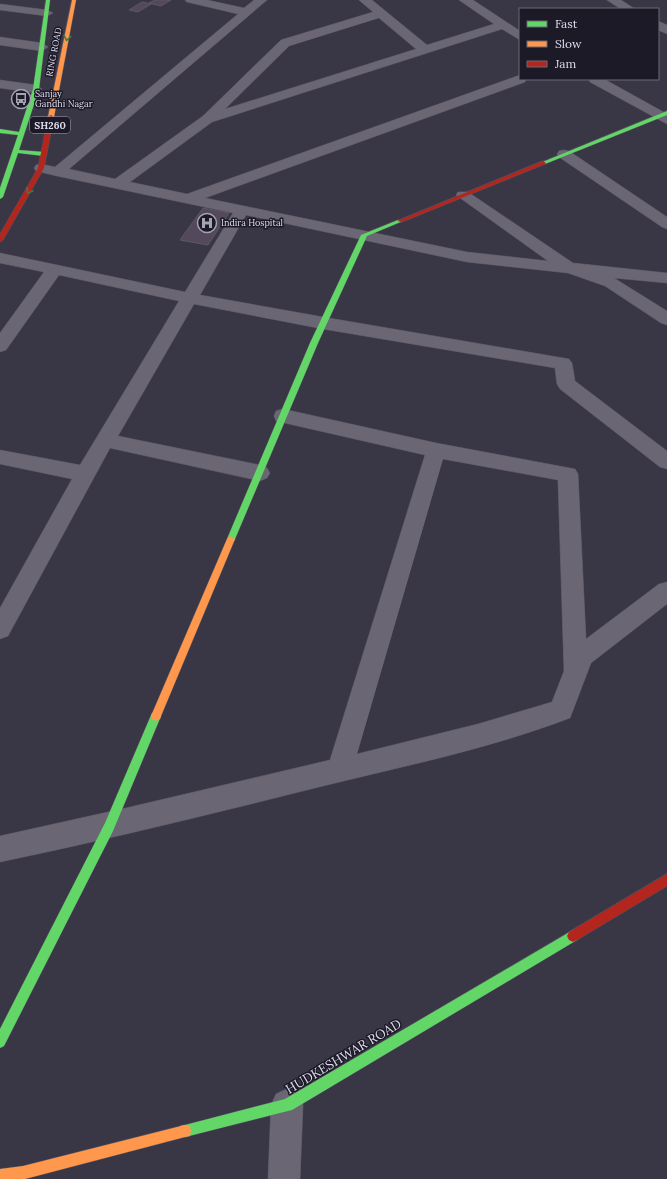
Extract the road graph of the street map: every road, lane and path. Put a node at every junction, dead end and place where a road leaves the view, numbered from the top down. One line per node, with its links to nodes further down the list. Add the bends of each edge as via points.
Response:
1 (48, 0): 11 (main road, RING ROAD / SH260)
2 (74, 0): 28 (main road, RING ROAD / SH260, one-way to 28)
3 (191, 0): 10 (street)
4 (261, 0): 10 (street)
5 (365, 0): 12 (street)
6 (465, 0): 13 (street)
7 (613, 0): 9 (street)
8 (0, 8): 11 (street)
9 (627, 8)
10 (246, 12): 29 (street)
11 (46, 13): 16 (main road, RING ROAD / SH260)
12 (382, 13): 17 (street); 23 (street, via 285,43)
13 (504, 25): 14 (street); 17 (street)
14 (519, 35)
15 (0, 41): 16 (street)
16 (42, 47): 21 (main road, RING ROAD / SH260)
17 (425, 50): 23 (street)
18 (519, 79): 33 (street)
19 (597, 80): 22 (street)
20 (0, 84): 21 (street)
21 (36, 89): 25 (main road, RING ROAD / SH260)
22 (665, 116): 27 (main road)
23 (207, 119): 30 (street)
24 (0, 131): 25 (main road)
25 (20, 134): 26 (main road, RING ROAD / SH260)
26 (16, 151): 28 (main road); 32 (main road, RING ROAD / SH260, via 4,192)
27 (564, 154): 31 (main road); 35 (street)
28 (42, 161): 29 (street); 37 (main road, RING ROAD / SH260, one-way to 37)
29 (57, 172): 30 (street)
30 (118, 184): 33 (street)
31 (463, 195): 36 (main road); 39 (street)
32 (0, 197)
33 (190, 198): 34 (street)
34 (242, 210): 36 (street); 42 (street)
35 (667, 224)
36 (364, 235): 39 (street, via 468,257); 44 (main road)
37 (0, 240)
38 (0, 258): 40 (street)
39 (568, 267): 41 (street); 43 (street, via 610,282)
40 (55, 269): 42 (street); 45 (street)
41 (667, 278)
42 (190, 298): 44 (street); 47 (street)
43 (667, 318)
44 (323, 323): 46 (main road); 50 (street, via 563,363 566,384)
45 (0, 346)
46 (283, 416): 48 (street); 51 (main road)
47 (105, 440): 51 (street); 52 (street)
48 (436, 450): 55 (street, via 568,474); 56 (street)
49 (0, 457): 52 (street)
50 (667, 462)
51 (260, 473): 57 (main road)
52 (85, 474): 54 (street)
53 (667, 592): 55 (street, via 582,656)
54 (0, 629)
55 (576, 671): 56 (street, via 561,710 517,726)
56 (340, 770): 57 (street)
57 (109, 827): 58 (street); 60 (main road)
58 (0, 849)
59 (667, 880): 61 (main road, HUDKESHWAR ROAD)
60 (0, 1042)
61 (287, 1105): 62 (main road, HUDKESHWAR ROAD, via 23,1173); 63 (street)
62 (0, 1176)
63 (284, 1179)

